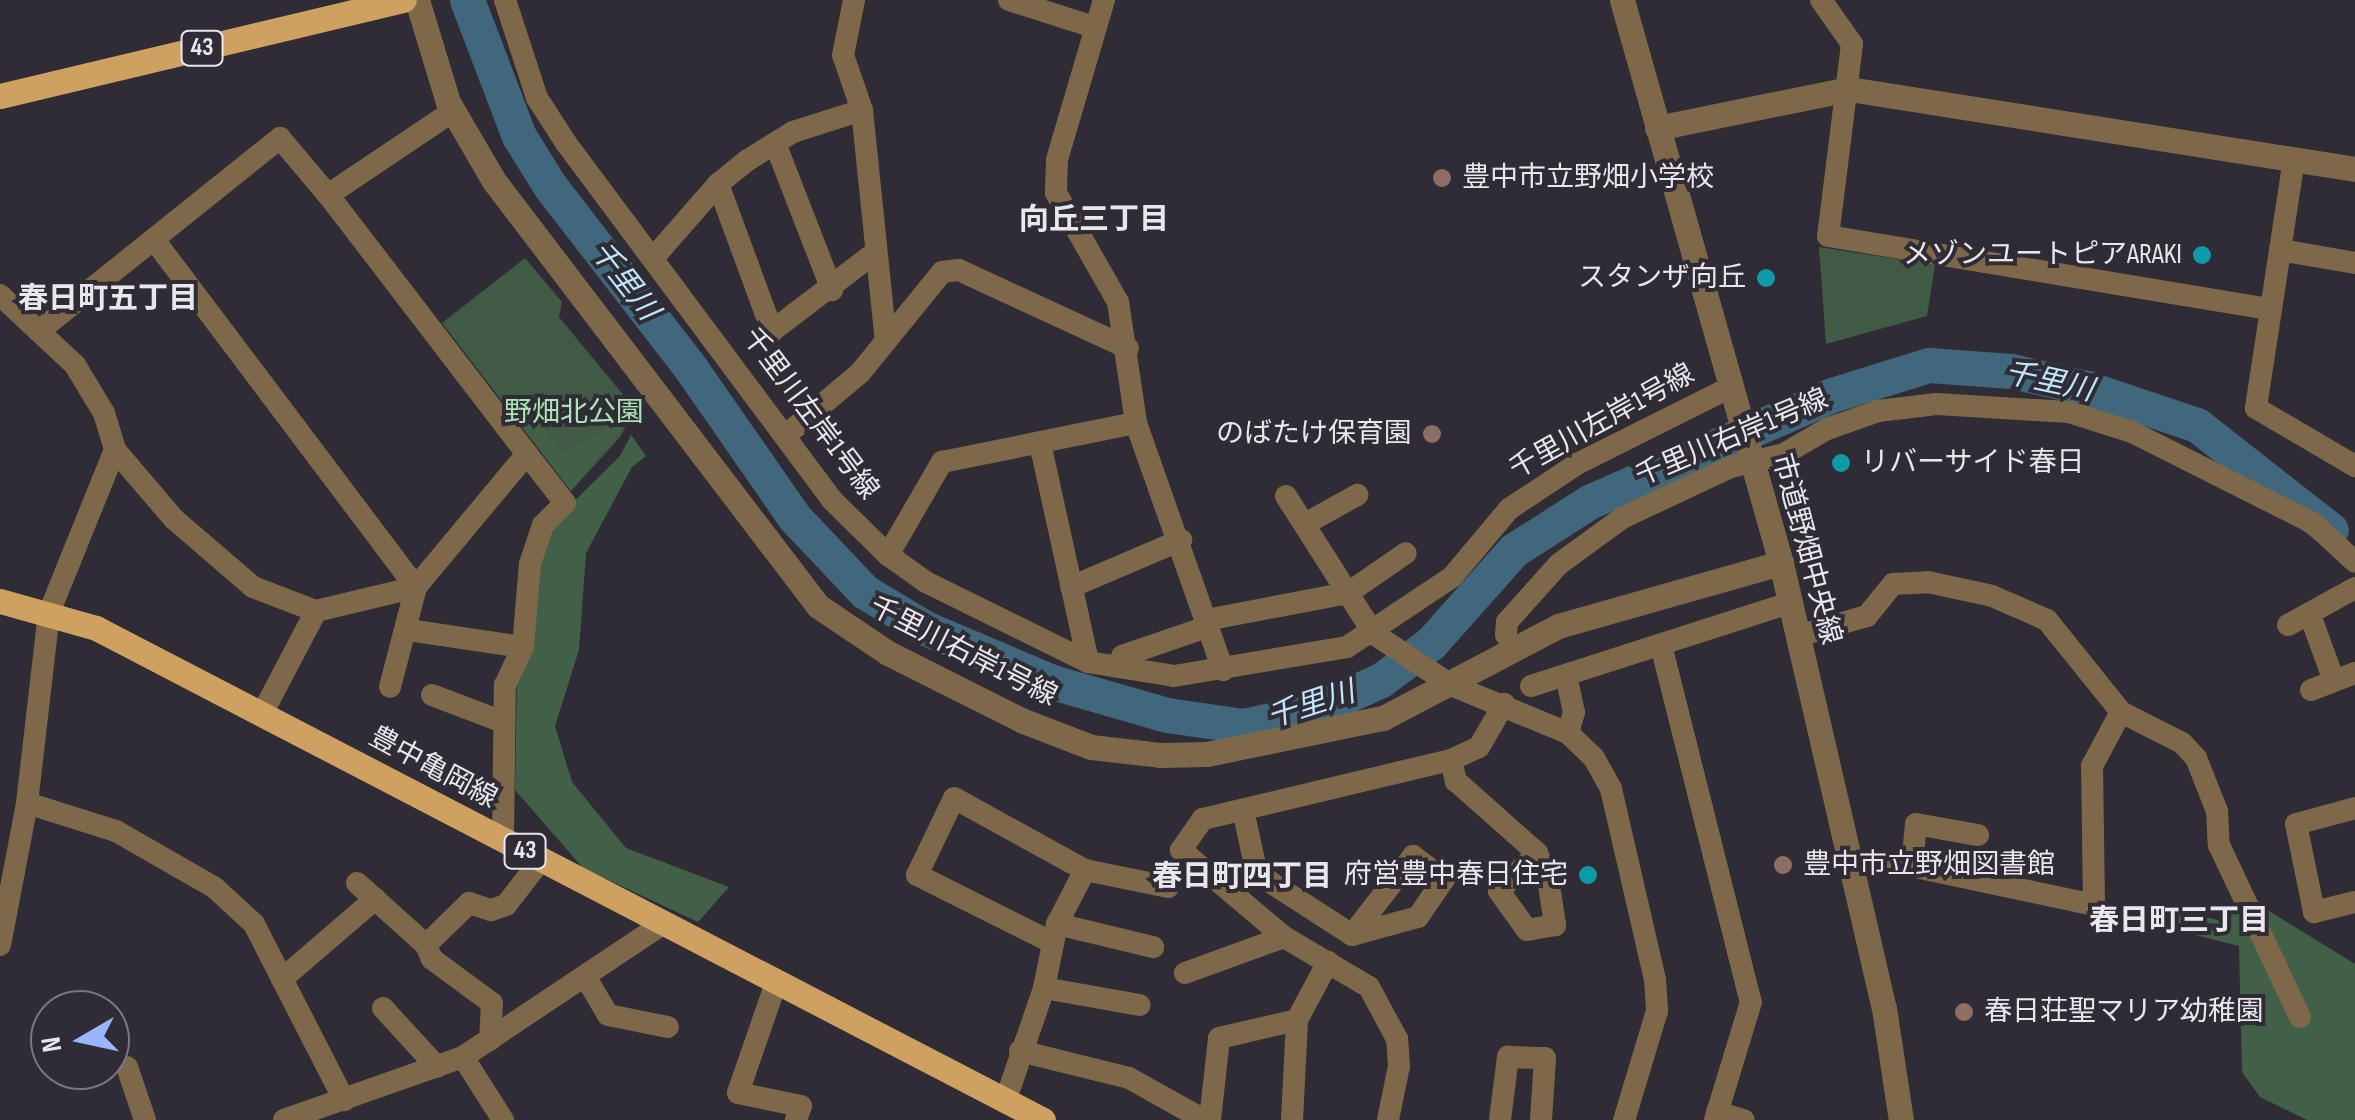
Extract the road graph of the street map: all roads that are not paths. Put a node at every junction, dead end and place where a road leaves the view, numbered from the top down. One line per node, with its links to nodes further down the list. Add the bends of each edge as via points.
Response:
1 (404, 0): 11 (main road, 43)
2 (417, 0): 13 (street, 千里川右岸1号線)
3 (505, 0): 23 (street, 千里川左岸1号線, via 537,98)
4 (854, 0): 12 (street, via 843,55)
5 (1009, 0): 9 (street)
6 (1104, 0): 9 (street)
7 (1622, 0): 14 (street, 市道野畑中央線)
8 (1821, 0): 10 (street, via 1852,44)
9 (1094, 27): 30 (street, via 1057,160 1056,193 1118,302)
10 (1848, 89): 14 (street); 16 (street); 27 (street, via 1828,236)
11 (0, 96)
12 (862, 110): 15 (street); 22 (street)
13 (453, 111): 19 (street); 69 (street, 千里川右岸1号線, via 511,205 818,606 888,654 1090,747 1160,755 1206,754 1383,718)
14 (1657, 128): 31 (street, 市道野畑中央線)
15 (775, 143): 18 (street); 25 (street)
16 (2294, 159): 17 (street); 21 (street)
17 (2355, 169)
18 (718, 184): 23 (street); 25 (street, via 772,332)
19 (328, 195): 20 (street, via 280,138); 36 (street)
20 (154, 241): 28 (street); 48 (street)
21 (2280, 250): 24 (street); 27 (street)
22 (872, 254): 25 (street); 29 (street)
23 (655, 256): 33 (street, 千里川左岸1号線)
24 (2355, 263)
25 (832, 290)
26 (0, 295): 28 (street)
27 (2272, 309): 38 (street, via 2256,408)
28 (39, 330): 35 (street, via 81,373)
29 (886, 341): 30 (street, via 942,272 959,270); 33 (street, via 860,373)
30 (1128, 348): 32 (street)
31 (1732, 391): 37 (street, 市道野畑中央線); 61 (street, 千里川左岸1号線, via 1576,464 1509,508 1452,578)
32 (1136, 423): 34 (street); 42 (street)
33 (786, 435): 44 (street, 千里川左岸1号線, via 831,499)
34 (1040, 443): 44 (street, via 942,462); 47 (street)
35 (115, 450): 53 (street, via 174,519 253,588); 54 (street)
36 (527, 454): 48 (street); 63 (street, via 566,503 543,524 530,564)
37 (1752, 459): 45 (street, 千里川右岸1号線, via 1878,411 1936,404 2069,412 2132,432 2238,481 2313,523); 46 (street, 市道野畑中央線); 59 (street, 千里川右岸1号線, via 1610,526 1550,574 1507,622)
38 (2355, 466)
39 (1286, 496): 41 (street)
40 (1357, 496): 41 (street)
41 (1304, 524): 50 (street)
42 (1180, 540): 47 (street); 56 (street)
43 (1406, 553): 50 (street)
44 (888, 556): 65 (street, 千里川左岸1号線, via 926,582)
45 (2355, 562)
46 (1781, 563): 52 (street, 市道野畑中央線); 69 (street, 千里川右岸1号線, via 1558,626)
47 (1071, 586): 65 (street)
48 (416, 587): 53 (street); 58 (street)
49 (2355, 588): 55 (street)
50 (1348, 593): 56 (street); 61 (street)
51 (0, 601): 54 (main road, 豊中亀岡線 / 43)
52 (1790, 604): 60 (street, 市道野畑中央線); 62 (street)
53 (316, 610): 75 (street)
54 (49, 613): 75 (main road, 豊中亀岡線 / 43, via 96,628); 80 (street)
55 (2310, 615): 57 (street); 68 (street)
56 (1206, 620): 64 (street, via 1200,629); 66 (street)
57 (2288, 625)
58 (408, 630): 63 (street); 71 (street)
59 (1506, 636)
60 (1798, 636): 76 (street, via 1867,616 1894,584 1928,582 1987,595 2047,620); 87 (street, 市道野畑中央線)
61 (1379, 638): 66 (street, 千里川左岸1号線); 69 (street)
62 (1661, 645): 67 (street); 117 (street, via 1750,1002)
63 (523, 647): 77 (street, via 505,685)
64 (1122, 656)
65 (1088, 662): 66 (street, 千里川左岸1号線, via 1174,676)
66 (1222, 670)
67 (1566, 676): 70 (street); 78 (street, via 1574,712)
68 (2345, 677): 72 (street)
69 (1445, 681): 74 (street)
70 (1532, 686)
71 (390, 687)
72 (2311, 690)
73 (432, 696): 77 (street)
74 (1504, 704): 78 (street); 79 (street, via 1479,747)
75 (263, 712): 84 (main road, 豊中亀岡線 / 43)
76 (2120, 712): 88 (street, via 2092,766 2094,906); 107 (street, via 2182,742 2196,758 2217,811 2219,845)
77 (503, 722): 84 (street)
78 (1568, 733): 128 (street, via 1594,758 1611,790 1656,980 1657,1010)
79 (1450, 760): 82 (street); 85 (street, via 1456,781)
80 (26, 802): 96 (street); 102 (street, via 116,830 215,888 254,924)
81 (2355, 808): 91 (street, via 2296,824 2314,912)
82 (1243, 810): 94 (street, via 1255,865 1267,880); 95 (street, via 1203,819 1181,850)
83 (1978, 835): 88 (street, via 1916,824)
84 (503, 838): 86 (main road, 豊中亀岡線 / 43)
85 (1536, 853)
86 (542, 859): 92 (main road, 豊中亀岡線 / 43); 97 (street, via 506,905 491,910 469,902)
87 (1851, 863): 88 (street); 130 (street, 市道野畑中央線)
88 (1912, 866)
89 (1085, 870): 90 (street); 93 (street); 93 (street, via 954,798 917,875)
90 (1168, 887)
91 (2355, 902)
92 (664, 923): 101 (street); 103 (main road, 豊中亀岡線 / 43)
93 (1055, 933): 98 (street); 104 (street)
94 (1352, 935)
95 (1284, 937): 99 (street); 100 (street)
96 (0, 945)
97 (426, 946): 102 (street, via 366,891); 110 (street, via 432,959 492,1002)
98 (1153, 947)
99 (1328, 962): 108 (street); 125 (street, via 1368,987 1396,1039 1399,1066)
100 (1185, 972)
101 (584, 976): 109 (street, via 608,1014); 110 (street)
102 (282, 979): 115 (street)
103 (776, 984): 116 (main road, 豊中亀岡線 / 43); 121 (street, via 738,1093 801,1106)
104 (1044, 988): 105 (street); 111 (street)
105 (1139, 1005)
106 (383, 1008): 113 (street)
107 (2300, 1017)
108 (1298, 1020): 123 (street, via 1220,1038); 124 (street)
109 (668, 1026)
110 (490, 1040): 112 (street)
111 (1020, 1051): 116 (street); 123 (street, via 1129,1078)
112 (463, 1057): 113 (street); 120 (street)
113 (437, 1066): 115 (street)
114 (130, 1078): 118 (street)
115 (344, 1100): 119 (street)
116 (1005, 1102): 122 (main road, 豊中亀岡線 / 43)
117 (1716, 1116): 129 (street)
118 (145, 1120)
119 (284, 1120)
120 (503, 1120)
121 (796, 1120)
122 (1043, 1120)
123 (1207, 1120)
124 (1292, 1120)
125 (1388, 1120)
126 (1500, 1120): 127 (street, via 1508,1057 1545,1058)
127 (1541, 1120)
128 (1624, 1120)
129 (1744, 1120)
130 (1901, 1120)

